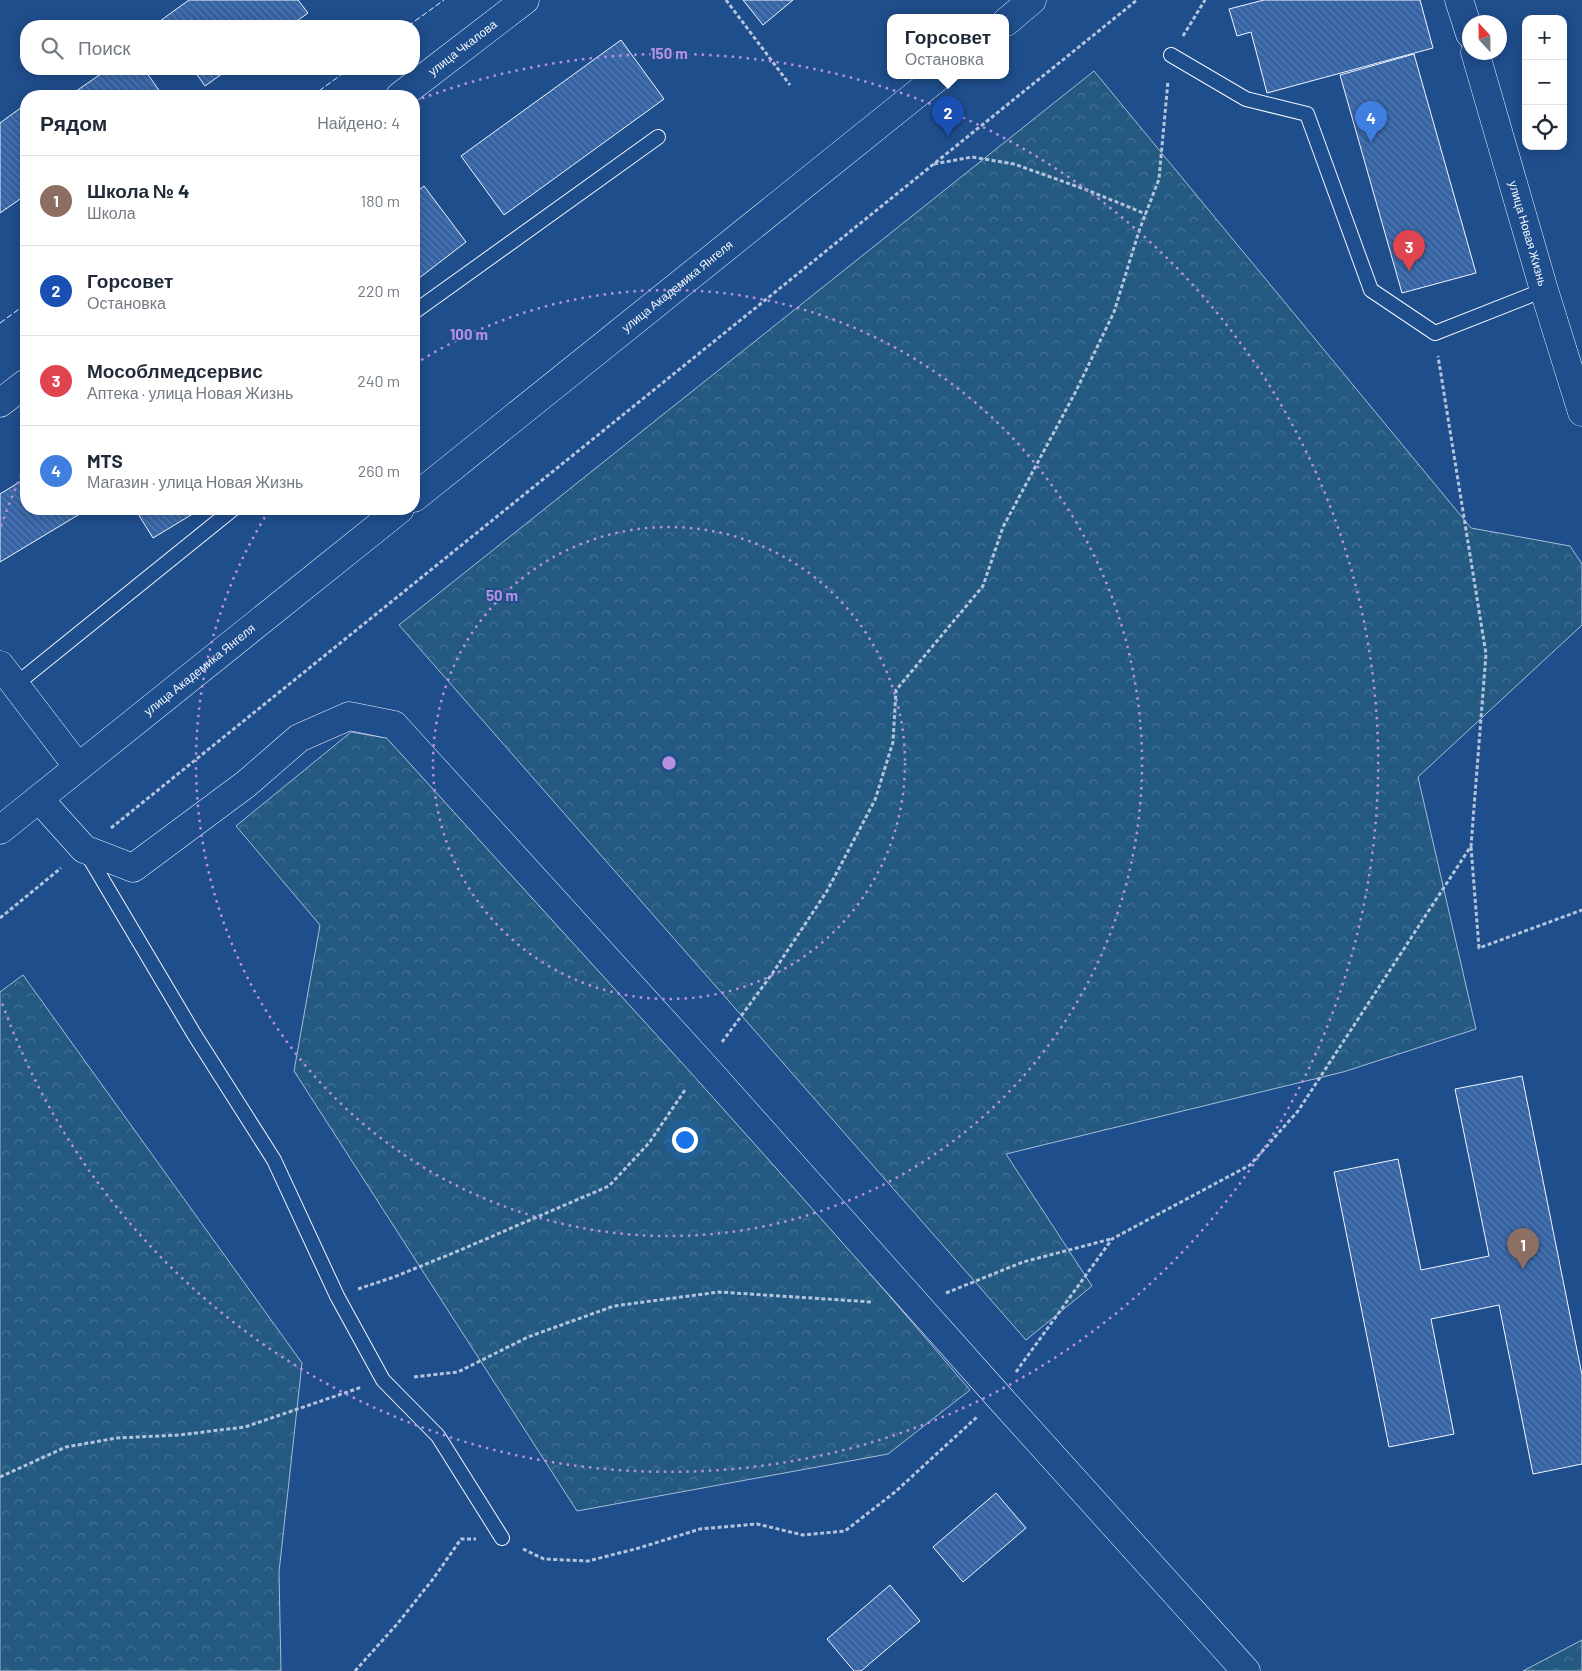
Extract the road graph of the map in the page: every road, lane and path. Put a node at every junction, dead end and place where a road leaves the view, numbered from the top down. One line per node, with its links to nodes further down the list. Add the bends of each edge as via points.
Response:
1 (525, 0): 13 (street, улица Чкалова)
2 (726, 0): 12 (path)
3 (1032, 0): 8 (street)
4 (1137, 0): 15 (path)
5 (1205, 0): 9 (path)
6 (1460, 0): 7 (street)
7 (1464, 15)
8 (1009, 19)
9 (1170, 55): 16 (path, via 1159,179); 19 (lane, via 1246,99 1307,114 1371,290)
10 (1477, 60): 17 (street, улица Новая Жизнь)
11 (935, 79): 23 (street, улица Академика Янгеля)
12 (790, 85)
13 (408, 90)
14 (658, 137): 18 (lane)
15 (933, 164): 16 (path, via 972,157 1014,164); 31 (path)
16 (1146, 214): 34 (path, via 1114,312 1071,401 1003,527 983,586 896,690 893,742 875,800 827,891 772,974)
17 (1544, 290): 19 (lane); 22 (street, улица Новая Жизнь)
18 (420, 308)
19 (1435, 334): 30 (path, via 1486,654)
20 (20, 388): 21 (street)
21 (0, 403)
22 (1582, 412)
23 (420, 493)
24 (225, 515): 26 (lane)
25 (393, 515): 27 (street, улица Академика Янгеля)
26 (8, 675): 27 (street)
27 (78, 767): 28 (street, улица Академика Янгеля)
28 (39, 799): 29 (street, улица Академика Янгеля); 31 (street)
29 (0, 830)
30 (1471, 846): 32 (path, via 1479,948); 35 (path, via 1298,1111 1250,1165)
31 (84, 849): 33 (path); 34 (street, via 133,868 246,784 299,738 349,716 394,726); 36 (lane, via 194,1034 274,1160)
32 (1582, 910)
33 (0, 918)
34 (704, 1066): 36 (path, via 683,1091 649,1143 609,1186 394,1277); 37 (street)
35 (1112, 1239): 37 (path, via 1023,1262); 39 (path)
36 (337, 1296): 38 (lane)
37 (917, 1305): 38 (path, via 719,1292 614,1306 528,1336 458,1372); 39 (street)
38 (383, 1380): 40 (path, via 246,1427 117,1438 66,1447); 41 (lane, via 438,1436)
39 (999, 1397): 41 (path, via 895,1492 844,1531 803,1535 757,1524 700,1529 588,1560 544,1559); 43 (street)
40 (0, 1477)
41 (502, 1538): 42 (path, via 461,1539 433,1580)
42 (355, 1671)
43 (1246, 1671)

